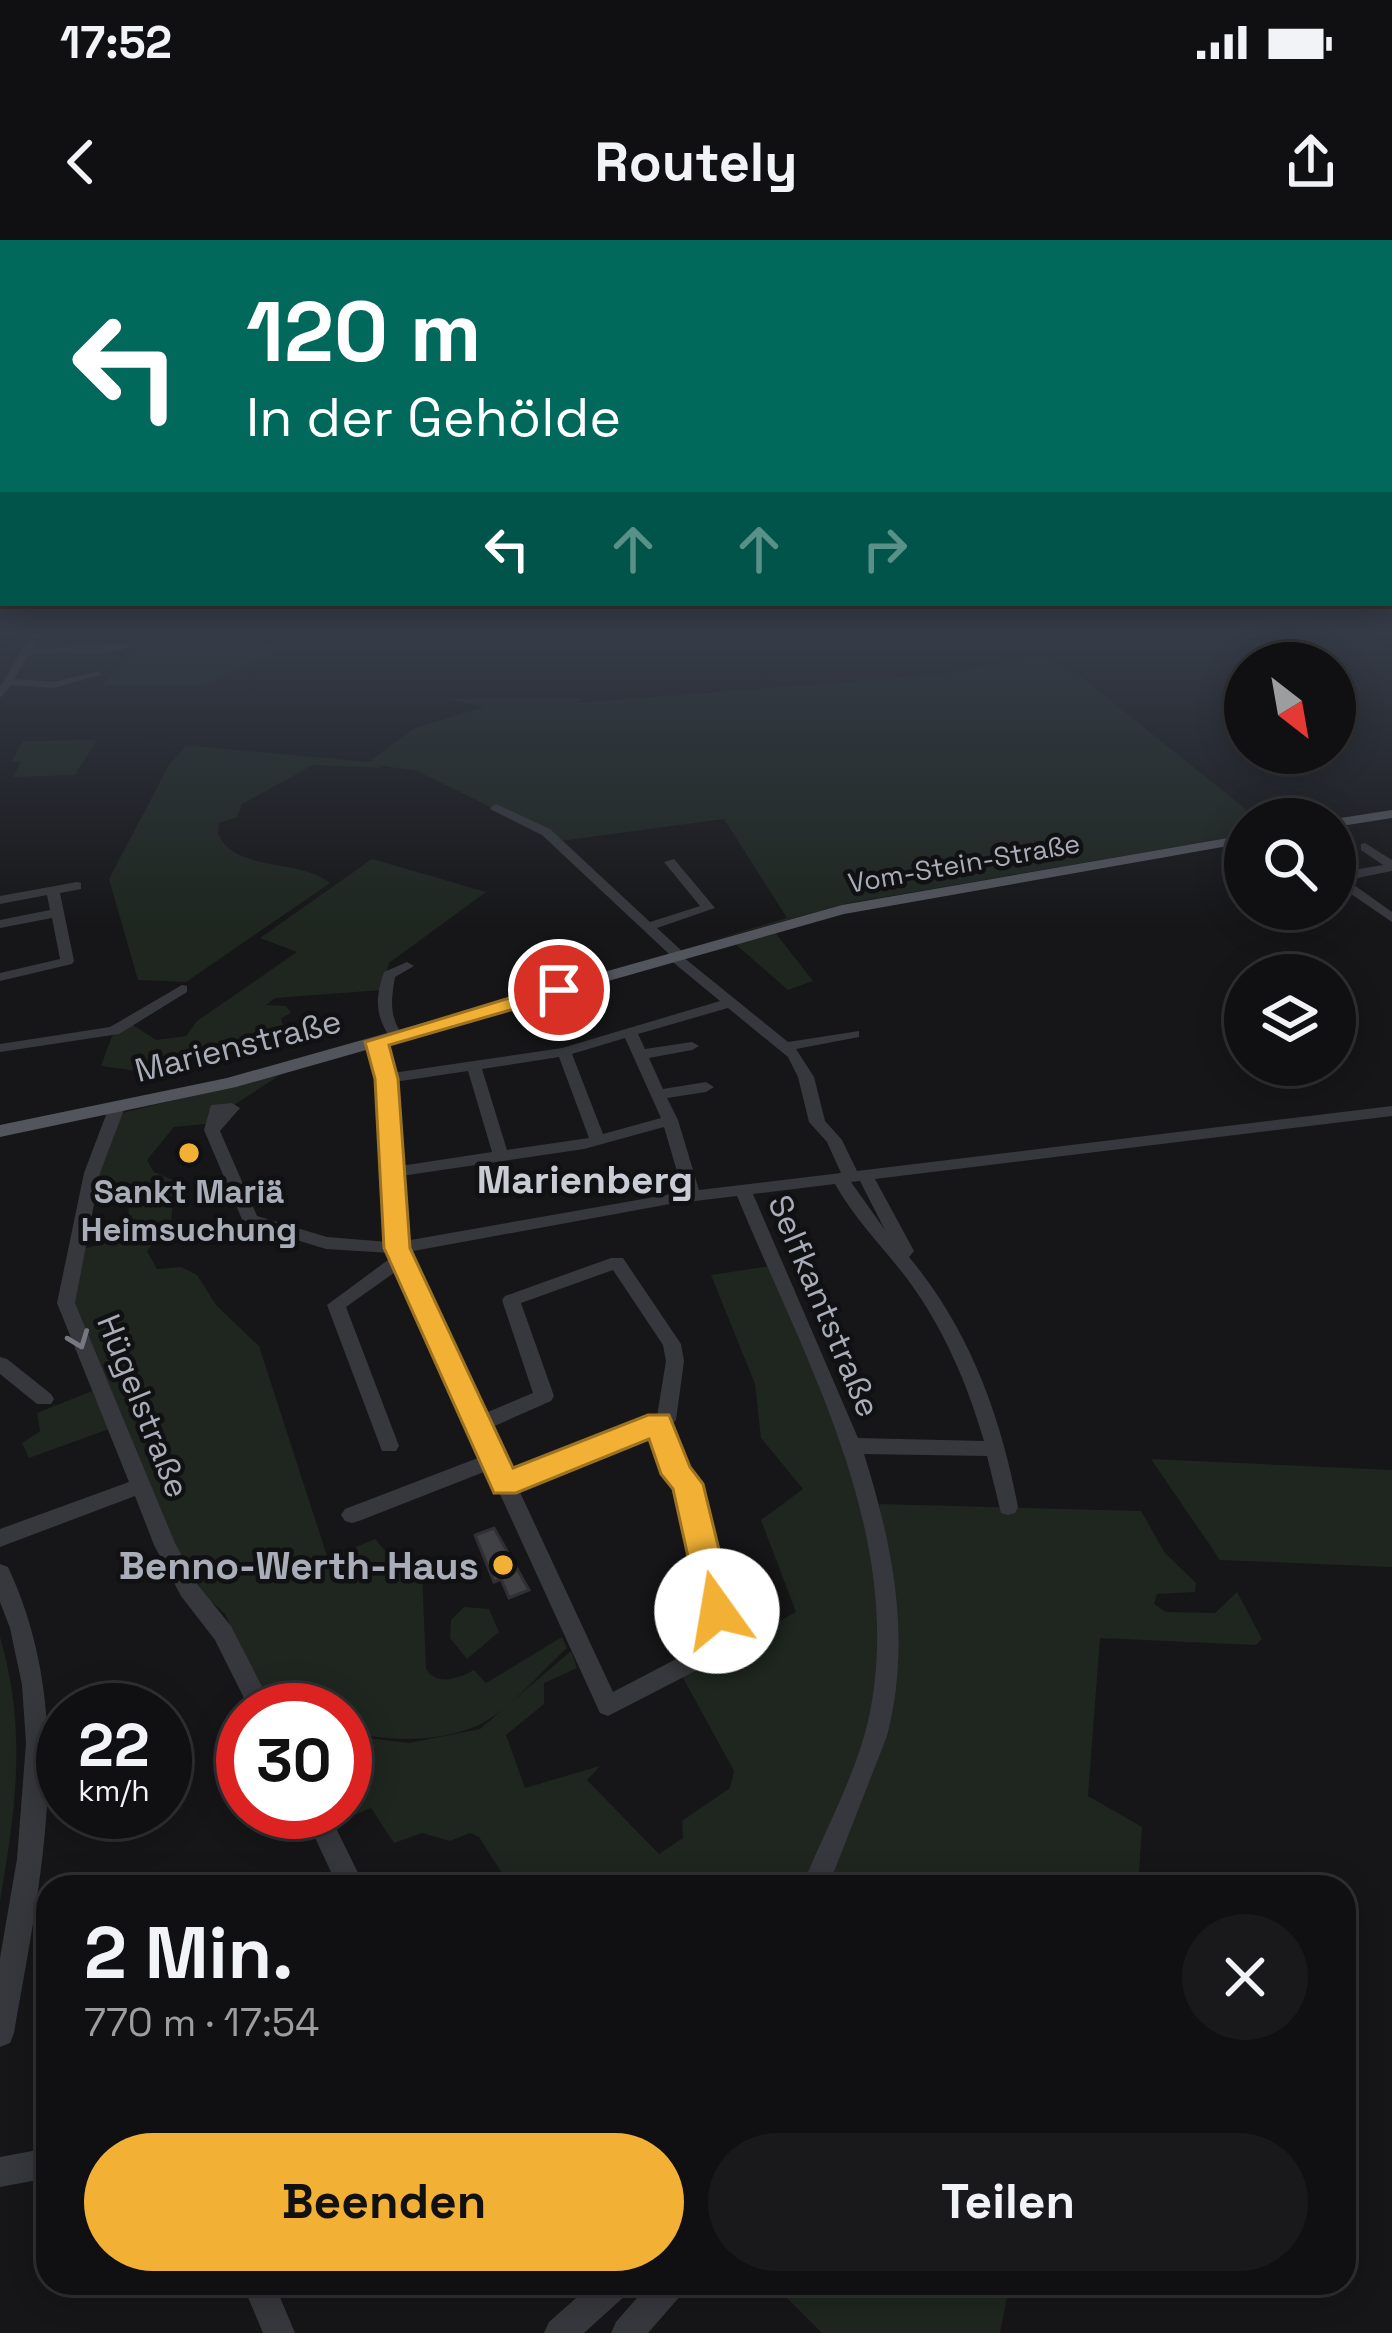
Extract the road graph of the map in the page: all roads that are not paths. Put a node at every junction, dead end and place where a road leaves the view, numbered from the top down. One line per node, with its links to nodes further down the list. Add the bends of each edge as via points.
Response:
1 (496, 808): 16 (street, via 546,832)
2 (1392, 814): 3 (main road)
3 (1356, 820)
4 (1224, 843): 17 (main road, Vom-Stein-Straße, via 876,902)
5 (1392, 843): 7 (street, via 1365,847)
6 (670, 862): 16 (street, via 708,908)
7 (1392, 867): 8 (street)
8 (1356, 873)
9 (77, 886): 10 (street)
10 (53, 891): 12 (street); 13 (street)
11 (1356, 892): 14 (street)
12 (0, 900)
13 (57, 914): 15 (street); 19 (street, via 67,961)
14 (1392, 919)
15 (0, 924)
16 (648, 927): 17 (street)
17 (682, 954): 21 (street); 24 (main road, Marienstraße)
18 (407, 966): 24 (street, via 389,975)
19 (0, 977)
20 (182, 989): 27 (street, via 114,1031)
21 (731, 1002): 22 (street); 26 (street)
22 (630, 1034): 28 (street); 29 (street)
23 (854, 1034): 26 (street)
24 (386, 1039): 31 (street); 34 (main road, Marienstraße)
25 (692, 1046): 29 (street)
26 (786, 1047): 42 (street, via 806,1076 820,1129)
27 (0, 1048)
28 (564, 1052): 30 (street); 39 (street)
29 (643, 1054): 33 (street)
30 (475, 1069): 31 (street); 40 (street)
31 (386, 1079): 41 (street)
32 (706, 1087): 33 (street)
33 (660, 1094): 36 (street)
34 (117, 1107): 38 (main road, Marienstraße); 55 (street, Hügelstraße, one-way to 55, via 92,1173 66,1303)
35 (1392, 1111): 42 (street)
36 (670, 1120): 39 (street); 44 (street)
37 (213, 1124): 45 (street, via 250,1220 326,1243)
38 (0, 1131)
39 (598, 1140): 40 (street)
40 (501, 1156): 41 (street)
41 (392, 1172): 45 (street)
42 (852, 1176): 43 (street); 52 (street, via 863,1221 935,1305 980,1389)
43 (743, 1190): 44 (street); 51 (street, Selfkantstraße)
44 (693, 1196): 45 (street)
45 (399, 1253): 49 (street); 50 (street, via 336,1305)
46 (0, 1364): 47 (street)
47 (44, 1399)
48 (658, 1423): 49 (street, via 665,1420 674,1348 616,1262 511,1300 544,1396); 54 (street); 54 (street, via 676,1474 688,1484 721,1622 736,1636 608,1706)
49 (479, 1424): 53 (street)
50 (389, 1446)
51 (851, 1446): 52 (street); 63 (street, Selfkantstraße, via 874,1518 886,1666 880,1717)
52 (998, 1449): 56 (street)
53 (494, 1460): 54 (street); 57 (street)
54 (505, 1484)
55 (142, 1485): 58 (street); 60 (street, Hügelstraße, via 182,1580 216,1621)
56 (1008, 1507)
57 (366, 1515)
58 (0, 1538)
59 (0, 1573): 64 (street, via 26,1645 39,1738 30,1854)
60 (248, 1683)
61 (328, 1839): 62 (street)
62 (346, 1875)
63 (820, 1875)
64 (0, 2033)
65 (36, 2165): 66 (street)
66 (0, 2171)
67 (263, 2295): 70 (street)
68 (603, 2295): 71 (street)
69 (660, 2295): 72 (street)
70 (279, 2333)
71 (560, 2333)
72 (627, 2333)

